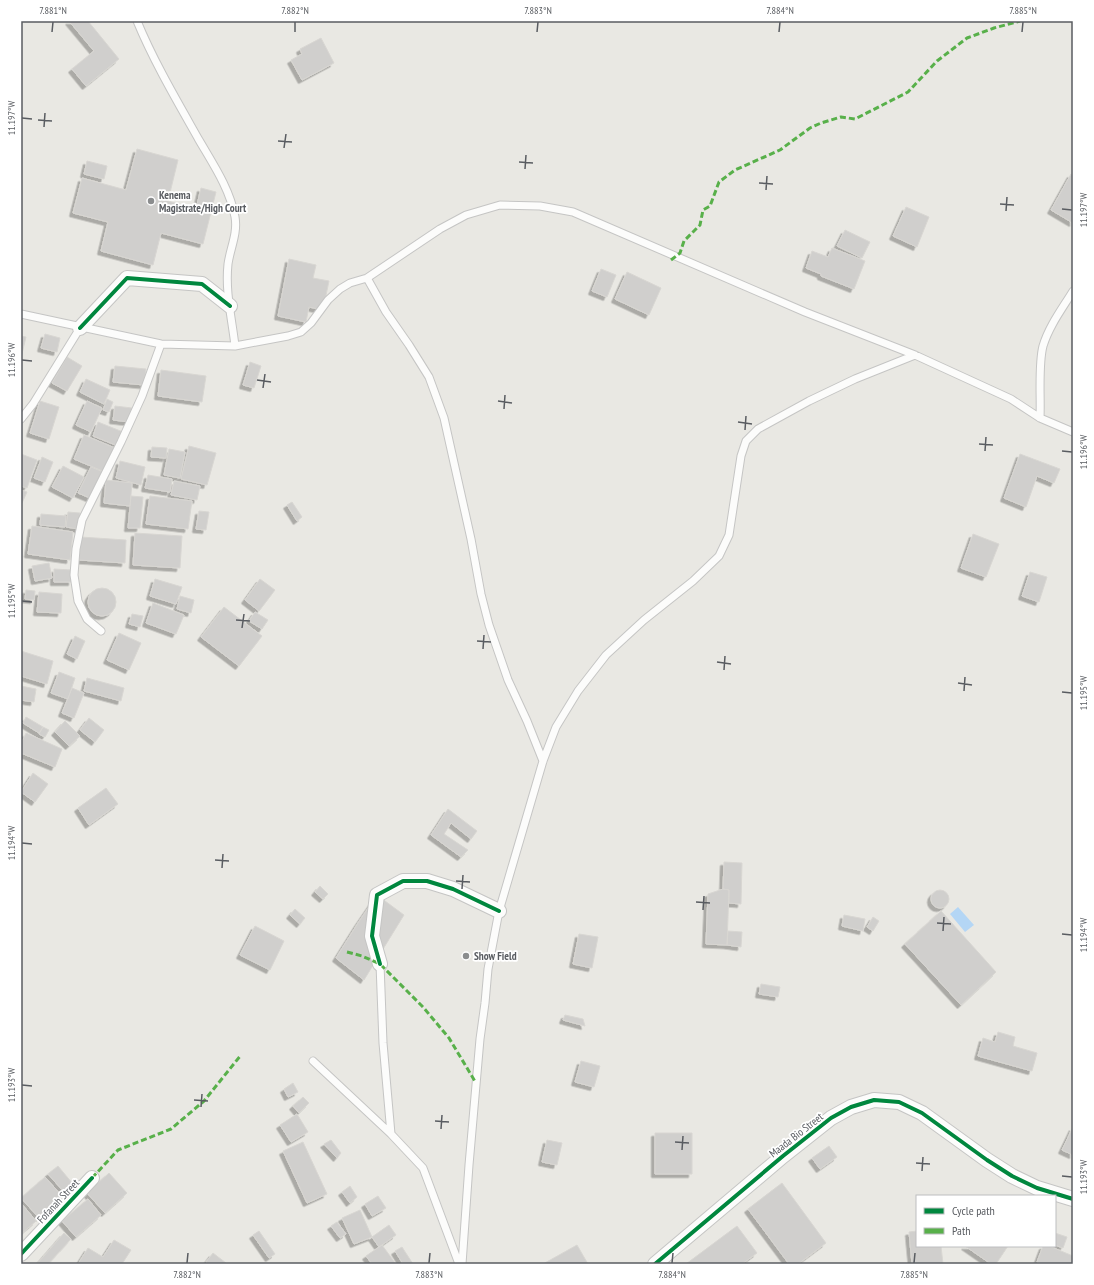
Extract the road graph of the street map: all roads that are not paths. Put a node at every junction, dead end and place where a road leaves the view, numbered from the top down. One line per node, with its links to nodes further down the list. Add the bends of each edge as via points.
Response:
1 (137, 21): 4 (lane, via 149,50 230,199 236,218 228,264 227,287)
2 (367, 278): 8 (lane, via 340,289 328,300 311,324 301,332); 9 (lane, via 440,229 466,215 500,205 540,206 573,212 805,312); 14 (lane, via 386,312 430,377 444,418 489,625 508,680)
3 (1073, 291): 10 (lane, via 1043,347)
4 (230, 306): 6 (street, via 202,284 127,278); 8 (lane)
5 (21, 314): 6 (lane)
6 (80, 328): 7 (lane); 11 (lane)
7 (161, 344): 8 (lane); 13 (lane, via 142,396 82,520 74,575 78,601 87,618)
8 (235, 346)
9 (915, 355): 10 (lane, via 1011,399); 14 (lane, via 809,401 758,429 746,441 741,456 729,535 719,556 606,655 578,691 560,721)
10 (1040, 418): 12 (lane)
11 (21, 419)
12 (1073, 432)
13 (101, 631)
14 (543, 761): 15 (lane)
15 (499, 911): 16 (street, via 452,889 427,881 403,881 377,896 372,936); 23 (lane, via 488,969 480,1039)
16 (380, 964): 18 (lane, via 383,1043)
17 (313, 1061): 18 (lane)
18 (391, 1134): 22 (lane, via 423,1168)
19 (92, 1178): 21 (street, Fofanah Street)
20 (1073, 1198): 24 (street, Maada Bio Street, via 1037,1188 1012,1176 922,1113 899,1102 874,1100 851,1107 831,1118)
21 (21, 1254)
22 (459, 1264)
23 (462, 1264)
24 (655, 1264)

